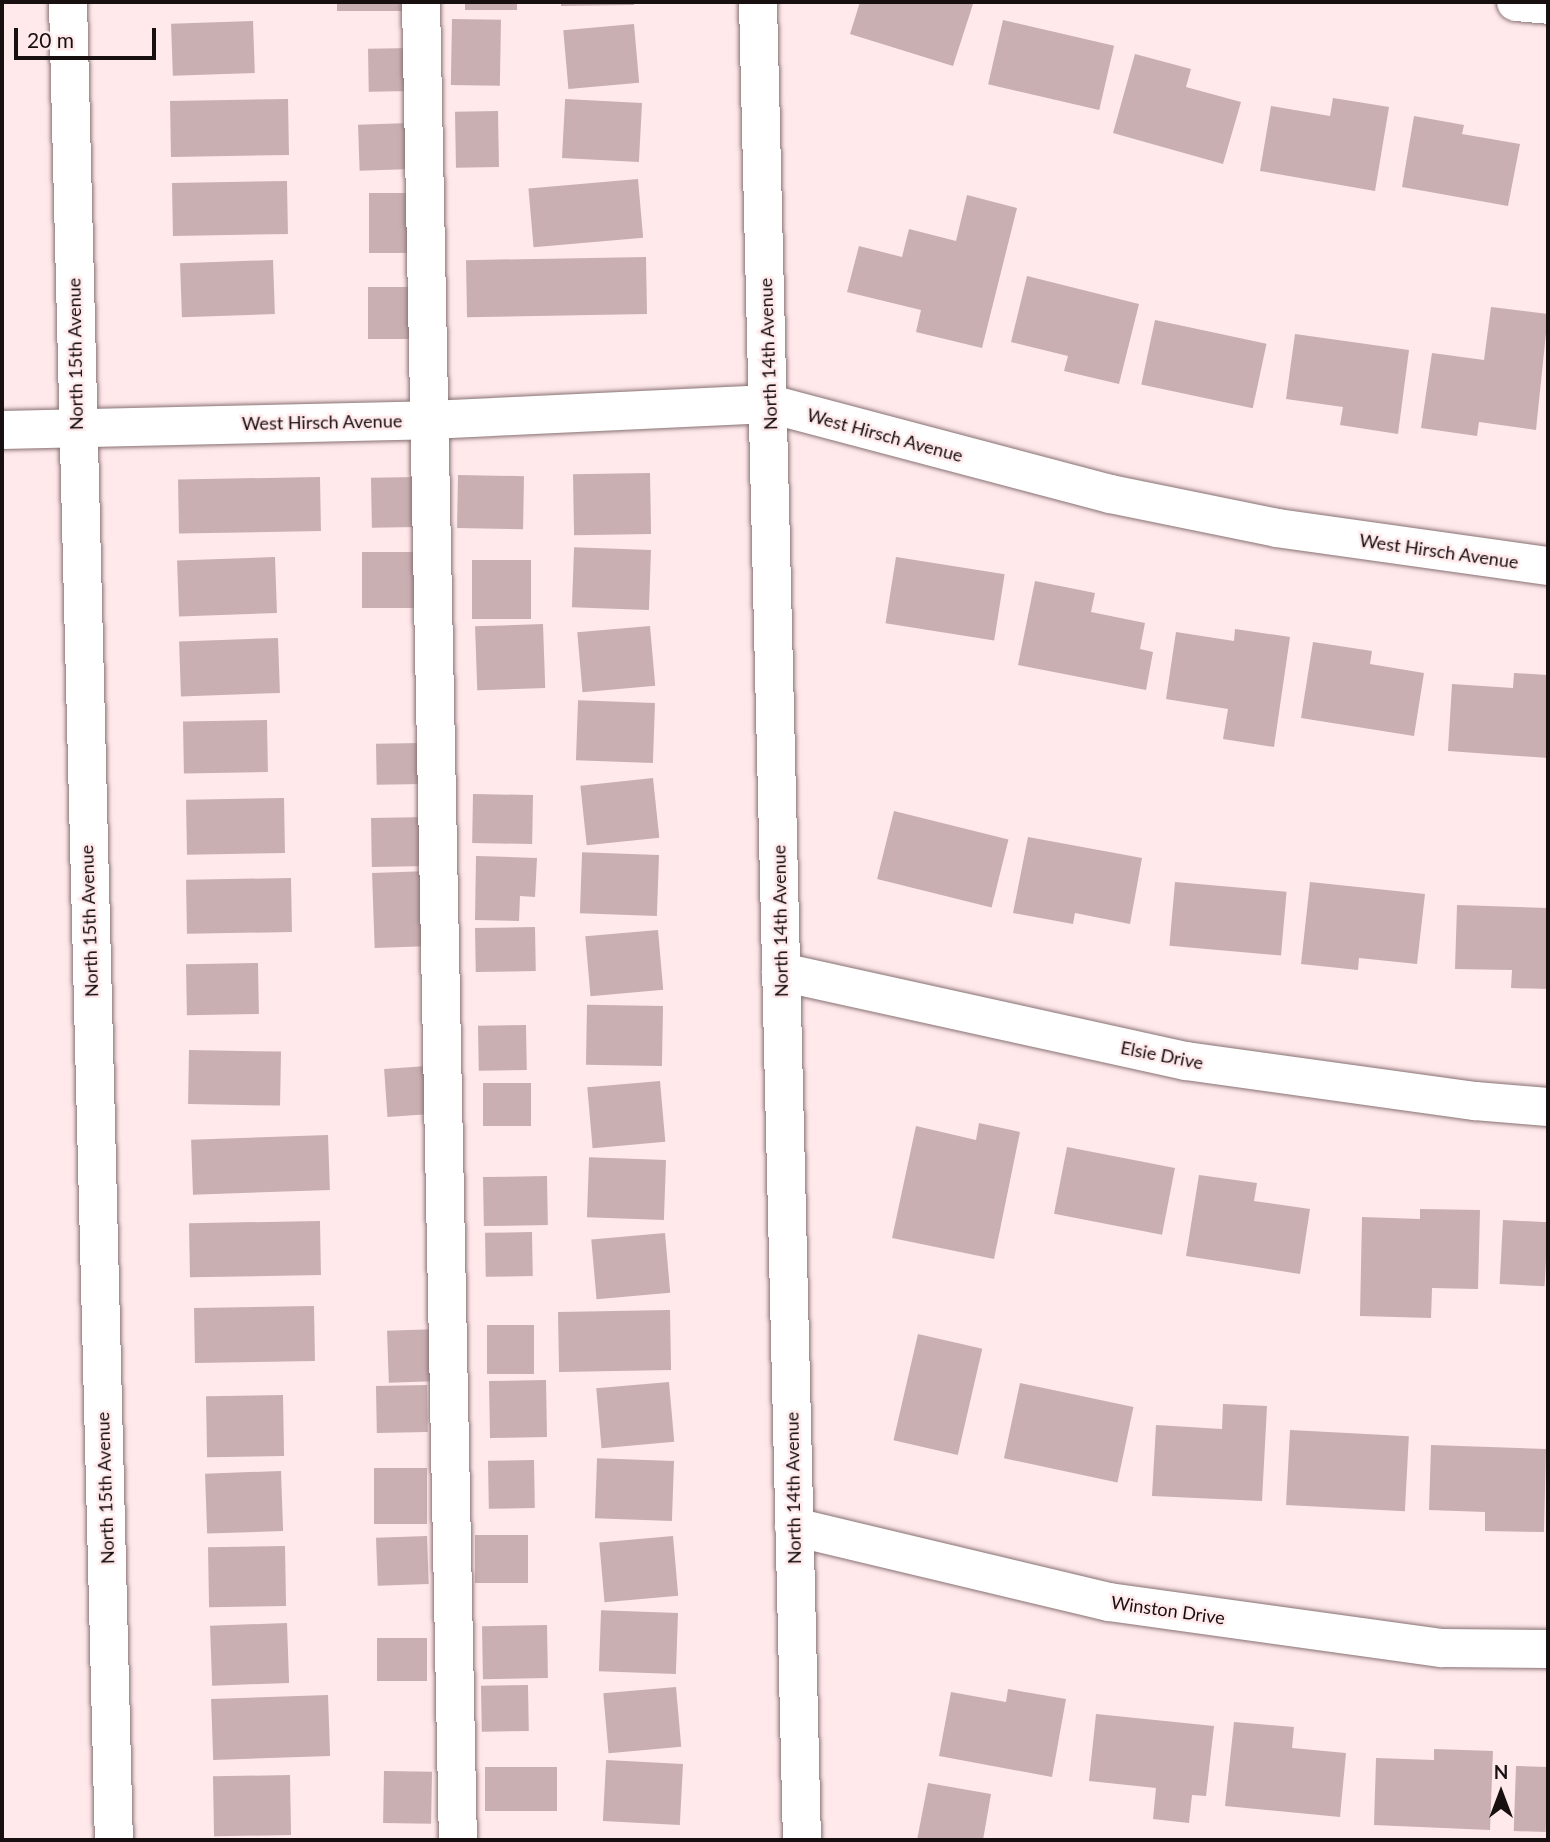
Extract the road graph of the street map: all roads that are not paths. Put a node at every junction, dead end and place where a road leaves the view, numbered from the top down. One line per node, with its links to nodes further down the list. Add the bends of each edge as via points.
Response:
1 (68, 2): 8 (street, North 15th Avenue)
2 (421, 2): 7 (street)
3 (758, 2): 6 (street, North 14th Avenue)
4 (1516, 2): 5 (street)
5 (1548, 5)
6 (770, 404): 7 (street, West Hirsch Avenue); 10 (street, West Hirsch Avenue, via 1110,494 1277,528); 11 (street, North 14th Avenue)
7 (429, 420): 8 (street, West Hirsch Avenue); 16 (street)
8 (76, 428): 9 (street, West Hirsch Avenue); 15 (street, North 15th Avenue)
9 (2, 430)
10 (1548, 566)
11 (781, 972): 12 (street, Elsie Drive, via 1186,1061); 13 (street, North 14th Avenue)
12 (1548, 1107)
13 (794, 1527): 14 (street, Winston Drive, via 1109,1602 1442,1647); 17 (street, North 14th Avenue)
14 (1548, 1649)
15 (114, 1840)
16 (458, 1840)
17 (802, 1840)

